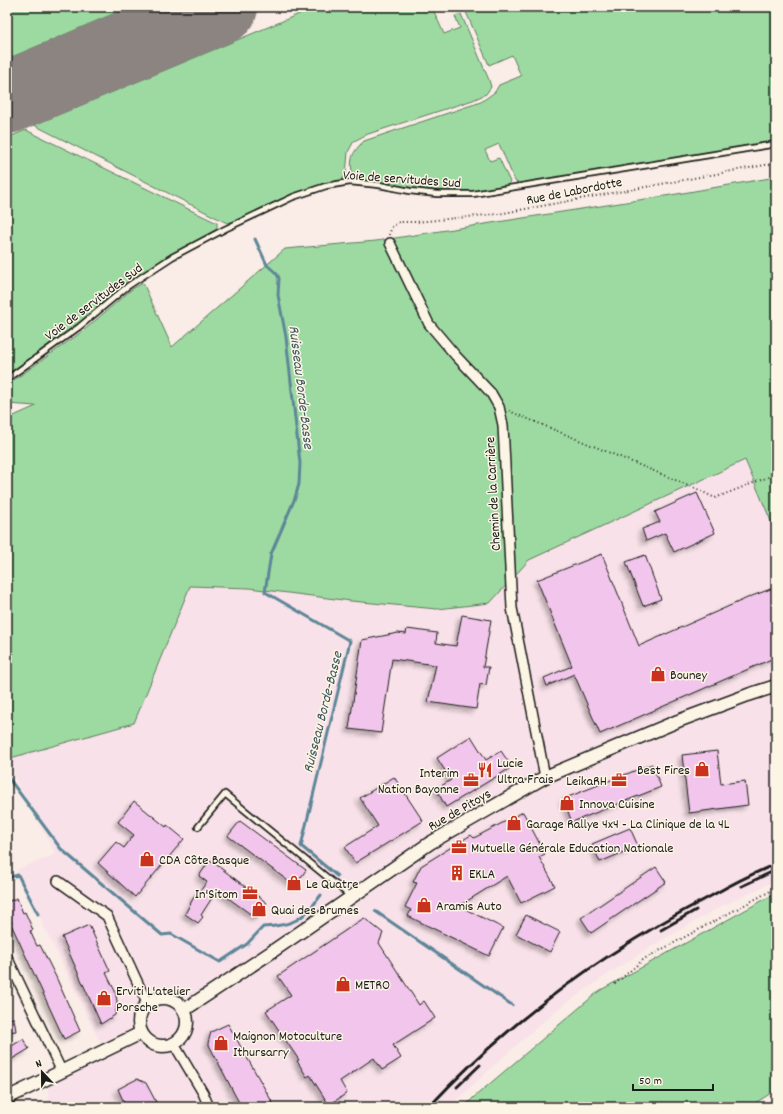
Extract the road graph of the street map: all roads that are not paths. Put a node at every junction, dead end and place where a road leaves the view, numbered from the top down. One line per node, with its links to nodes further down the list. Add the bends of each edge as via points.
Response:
1 (776, 144): 3 (lane, Voie de servitudes Sud, via 472,194 430,194 350,182 326,186 293,197 172,257 128,286 79,328)
2 (390, 243): 5 (street, Chemin de la Carrière, via 429,324 491,392 499,406 503,425 512,608)
3 (7, 379)
4 (776, 686): 5 (street, Rue de Pitoys, via 678,722)
5 (545, 777): 8 (street, Rue de Pitoys, via 430,843)
6 (198, 827): 8 (lane, via 225,794)
7 (58, 880): 10 (street, via 107,916)
8 (352, 897): 11 (street, Rue de Pitoys)
9 (7, 957): 14 (street)
10 (147, 1003): 11 (street, via 160,997 167,998 180,1004); 12 (street, via 138,1017)
11 (184, 1010): 13 (street, via 187,1017 185,1033)
12 (141, 1033): 13 (street, via 151,1044); 14 (street)
13 (174, 1044): 16 (street, via 203,1093)
14 (62, 1072): 15 (street)
15 (7, 1098)
16 (208, 1107)

